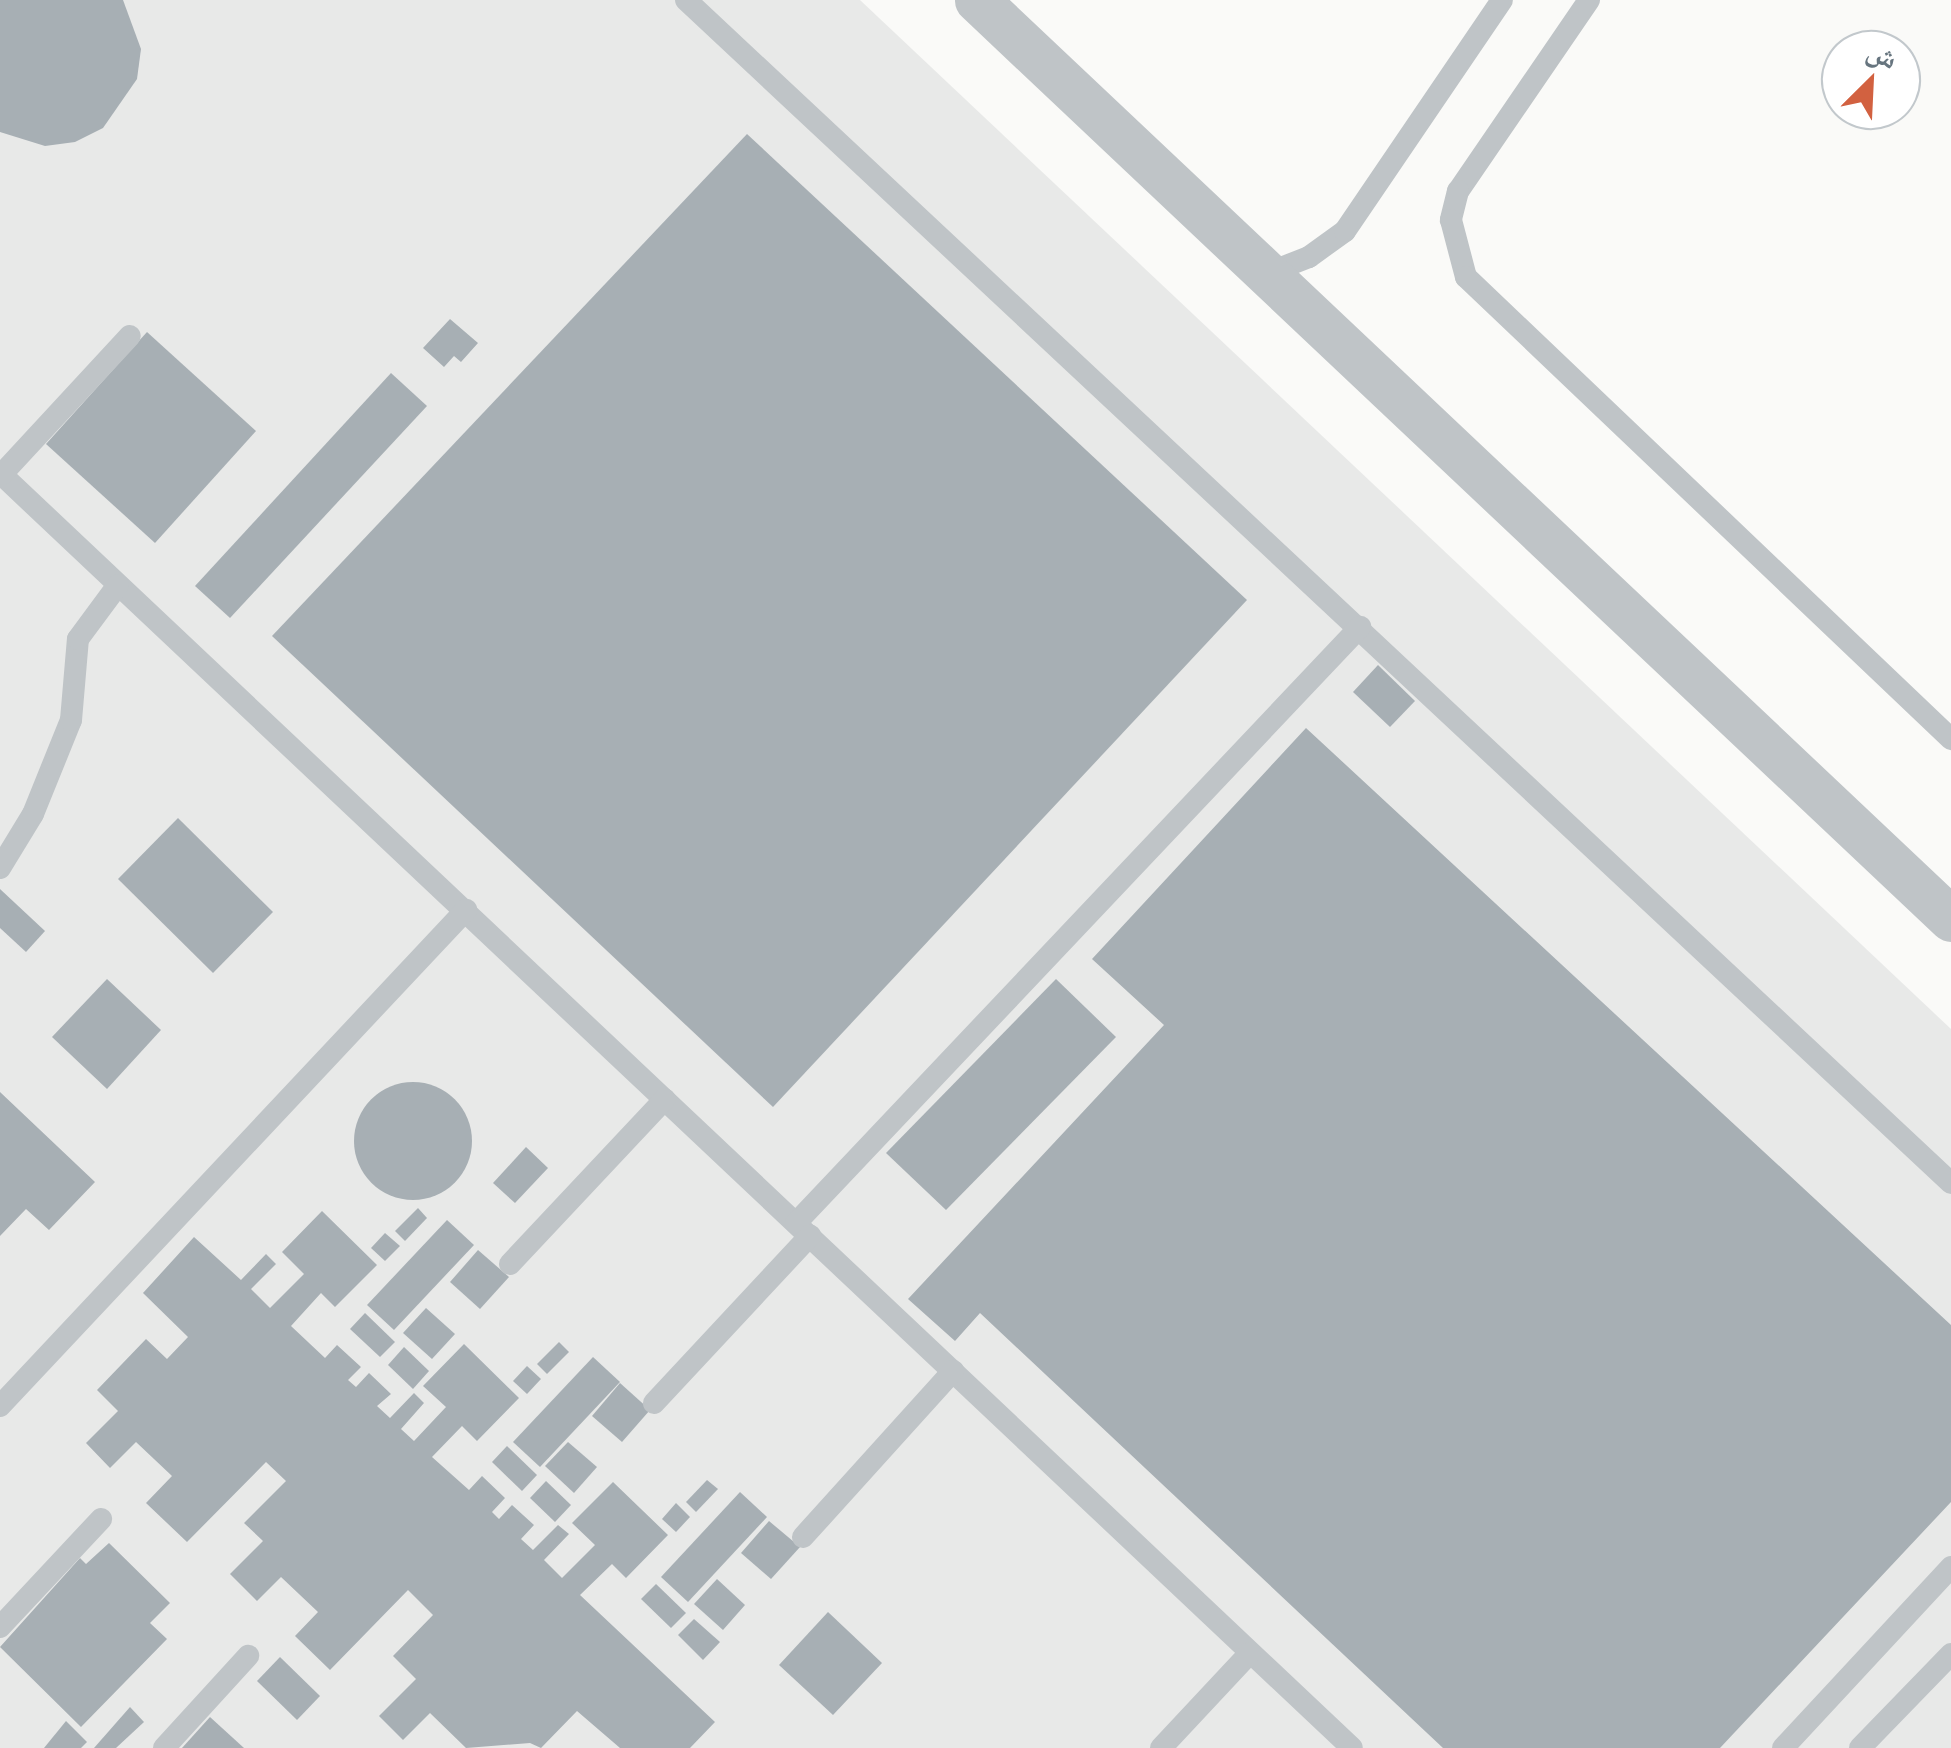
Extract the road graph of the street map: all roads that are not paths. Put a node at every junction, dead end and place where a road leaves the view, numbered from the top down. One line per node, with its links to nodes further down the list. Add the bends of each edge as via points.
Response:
1 (686, 0): 9 (lane)
2 (977, 0): 5 (street)
3 (1502, 0): 5 (lane, via 1345,231 1309,257)
4 (1589, 0): 10 (lane, via 1458,191 1452,235 1466,276)
5 (1268, 273): 13 (street)
6 (130, 336): 7 (lane)
7 (1, 474): 8 (lane)
8 (118, 585): 11 (lane, via 78,639 71,720 32,814); 12 (lane)
9 (1360, 626): 15 (lane); 16 (lane)
10 (1951, 739)
11 (0, 868)
12 (466, 910): 14 (lane); 20 (lane)
13 (1951, 918)
14 (665, 1099): 16 (lane); 17 (lane)
15 (1951, 1182)
16 (803, 1230): 18 (lane); 19 (lane)
17 (510, 1264)
18 (952, 1372): 22 (lane); 25 (lane)
19 (654, 1403)
20 (0, 1406)
21 (101, 1518): 24 (lane)
22 (803, 1536)
23 (1951, 1567): 31 (lane)
24 (0, 1628)
25 (1250, 1653): 29 (lane); 30 (lane)
26 (1951, 1654): 32 (lane)
27 (248, 1656): 28 (lane)
28 (164, 1748)
29 (1162, 1748)
30 (1352, 1748)
31 (1783, 1748)
32 (1860, 1748)

